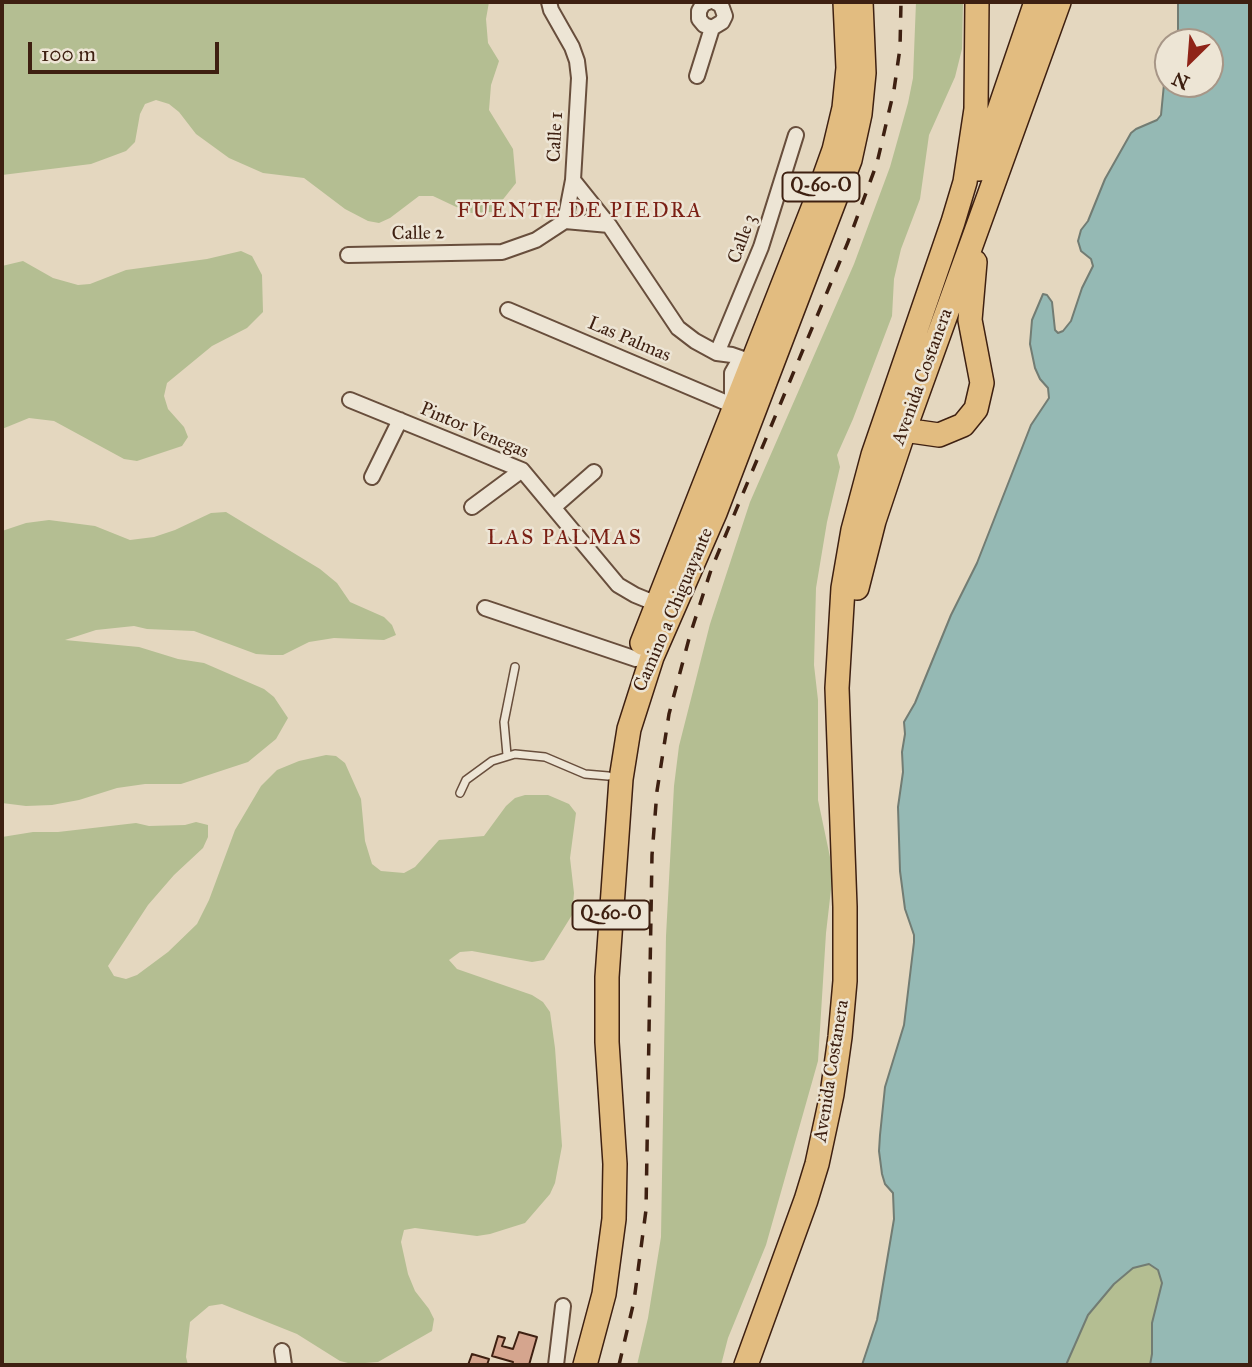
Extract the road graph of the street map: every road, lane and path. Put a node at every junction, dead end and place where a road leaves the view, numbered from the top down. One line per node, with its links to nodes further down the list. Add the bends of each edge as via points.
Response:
1 (548, 2): 13 (street, Calle 1, via 577,61)
2 (706, 2): 9 (street, via 699,19); 9 (street, via 720,5 725,16)
3 (845, 2): 21 (main road, Camino a Chiguayante / Q-60-O, via 848,68 838,136 815,203)
4 (861, 2): 12 (main road, Camino a Chiguayante / Q-60-O, via 864,73)
5 (877, 2): 12 (main road, via 870,87)
6 (977, 2): 16 (main road, Avenida Costanera, via 974,127)
7 (1036, 2): 16 (main road, via 970,192)
8 (1057, 2): 14 (main road, Avenida Costanera)
9 (712, 28): 10 (street)
10 (698, 76)
11 (796, 135): 20 (street, Calle 3, via 761,247)
12 (854, 145): 22 (main road, Camino a Chiguayante / Q-60-O)
13 (573, 180): 15 (street); 17 (street, Calle 1)
14 (984, 208): 27 (main road, Avenida Costanera); 27 (main road, via 970,300 982,377 979,400 970,417 949,432 927,435)
15 (565, 221): 17 (street); 18 (street, Calle 2, via 536,240 502,252)
16 (953, 222): 25 (main road, Avenida Costanera)
17 (609, 225): 20 (street, Calle 1, via 677,328)
18 (348, 255)
19 (508, 310): 24 (street, Las Palmas)
20 (717, 353): 21 (street, Calle 1)
21 (744, 364): 22 (main road, via 757,375); 24 (main road, Camino a Chiguayante / Q-60-O)
22 (761, 393): 44 (main road, Camino a Chiguayante / Q-60-O, via 643,680 624,754 607,977 614,1219 604,1294)
23 (350, 400): 26 (street, Pintor Venegas)
24 (734, 406): 33 (main road, Camino a Chiguayante / Q-60-O)
25 (888, 407): 27 (main road); 38 (main road, Avenida Costanera, via 862,494 843,588 837,680)
26 (400, 420): 28 (street, Pintor Venegas); 30 (street)
27 (905, 428): 38 (main road, Avenida Costanera, via 858,583 844,683)
28 (522, 470): 31 (street); 32 (street, Pintor Venegas)
29 (594, 472): 32 (street)
30 (372, 477)
31 (472, 507)
32 (554, 507): 33 (street, Pintor Venegas, via 618,585)
33 (657, 604): 35 (main road, Camino a Chiguayante / Q-60-O)
34 (485, 607): 35 (street)
35 (636, 659): 39 (main road, Camino a Chiguayante / Q-60-O)
36 (515, 667): 37 (lane, via 504,722)
37 (507, 755): 39 (lane, via 545,757 585,774); 40 (lane, via 466,780)
38 (839, 765): 45 (main road, Avenida Costanera, via 845,981 832,1094 806,1200)
39 (608, 776): 43 (main road, Camino a Chiguayante / Q-60-O, via 594,988 601,1210 591,1288)
40 (460, 793)
41 (563, 1306): 42 (street)
42 (556, 1365)
43 (570, 1365)
44 (585, 1365)
45 (746, 1365)

